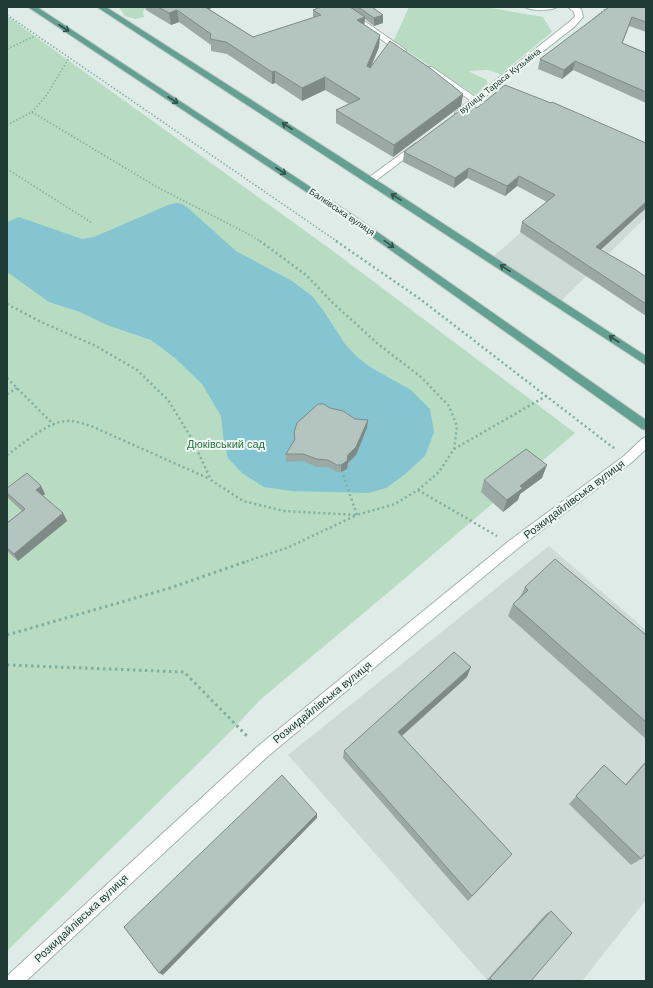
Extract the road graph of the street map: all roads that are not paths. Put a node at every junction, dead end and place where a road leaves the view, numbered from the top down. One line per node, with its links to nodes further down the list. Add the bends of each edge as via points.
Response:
1 (32, 7): 14 (main road, Балківська вулиця, one-way to 14, via 350,216)
2 (101, 7): 12 (main road, one-way to 2)
3 (339, 7): 7 (street)
4 (529, 7): 5 (street)
5 (553, 7)
6 (572, 7): 9 (street, вулиця Тараса Кузьміна, via 578,11 579,17 571,25)
7 (411, 56)
8 (424, 65): 9 (street)
9 (476, 101): 10 (street, вулиця Тараса Кузьміна)
10 (451, 119)
11 (420, 143): 12 (street)
12 (371, 180): 13 (main road, one-way to 12)
13 (646, 361)
14 (646, 426)
15 (646, 442): 16 (street, Розкидайлівська вулиця, via 628,459 513,545 262,752)
16 (21, 978)

